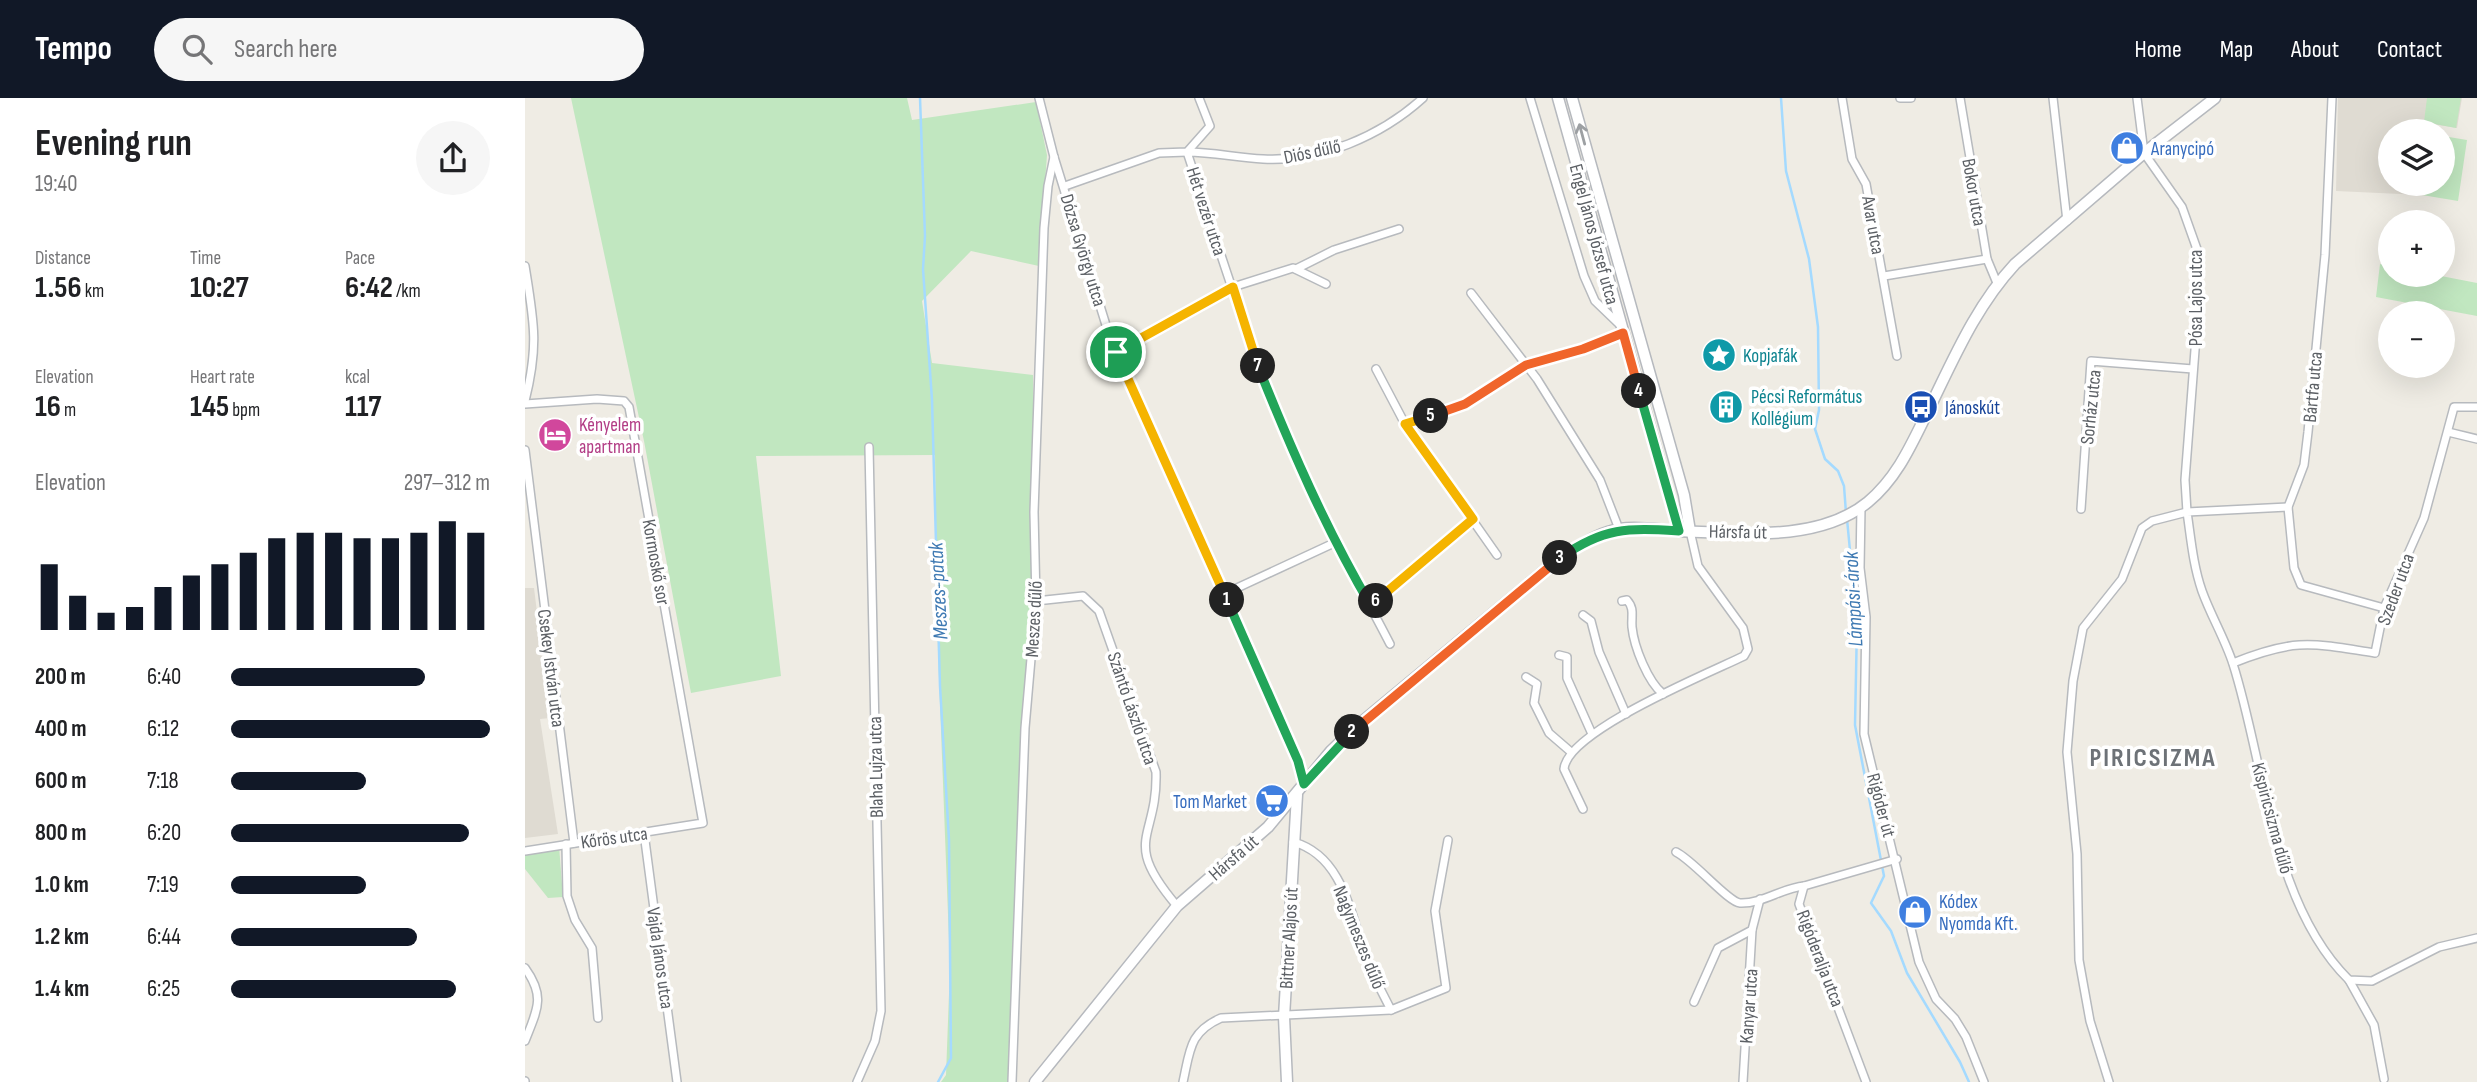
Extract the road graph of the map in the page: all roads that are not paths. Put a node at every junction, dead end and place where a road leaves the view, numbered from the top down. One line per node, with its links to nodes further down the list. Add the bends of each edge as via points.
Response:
1 (1039, 98): 17 (street, Dózsa György utca)
2 (1199, 98): 15 (street, via 1210,126)
3 (1423, 98): 15 (street, Diós dűlő, via 1378,133 1320,151 1264,159)
4 (1530, 98): 29 (street, via 1584,276 1595,301)
5 (1558, 98): 29 (street, Engel János József utca)
6 (1572, 98): 48 (street, Engel János József utca, one-way to 6, via 1684,495)
7 (1842, 98): 24 (street, Avar utca, via 1852,159 1866,184)
8 (1900, 98): 9 (street)
9 (1911, 98)
10 (1960, 98): 21 (street, Bokor utca)
11 (2053, 98): 19 (street)
12 (2137, 98): 16 (street, Pósa Lajos utca)
13 (2215, 98): 16 (street, Hársfa út)
14 (2332, 98): 42 (street, Bártfa utca, via 2325,245 2308,432 2304,464)
15 (1187, 152): 18 (street, Diós dűlő, via 1159,153); 27 (street, Hét vezér utca)
16 (2144, 153): 19 (street, Hársfa út); 34 (street, Pósa Lajos utca, via 2193,231 2199,289)
17 (1054, 157): 18 (street, Dózsa György utca); 52 (street, Meszes dűlő, via 1044,228 1037,390)
18 (1065, 186): 30 (street, Dózsa György utca)
19 (2067, 221): 25 (street, Hársfa út)
20 (1399, 229): 23 (street, via 1334,250)
21 (1987, 259): 24 (street); 25 (street, Bokor utca)
22 (525, 266): 35 (street, via 535,330)
23 (1296, 269): 26 (street); 27 (street)
24 (1884, 276): 31 (street, Avar utca)
25 (1997, 283): 43 (street, Hársfa út, via 1905,457 1886,484)
26 (1326, 284)
27 (1233, 287): 30 (street); 49 (street, Hét vezér utca, via 1284,431)
28 (1471, 293): 32 (street)
29 (1622, 329): 32 (street, via 1583,349); 48 (street, Engel János József utca)
30 (1116, 352): 51 (street, Dózsa György utca)
31 (1897, 356)
32 (1526, 365): 37 (street, via 1465,404); 47 (street, via 1600,480)
33 (1376, 369): 37 (street)
34 (2193, 369): 44 (street, Sorház utca, via 2091,361); 45 (street, Pósa Lajos utca)
35 (525, 402): 68 (street, Kormoskő sor, via 597,399 624,401 629,407)
36 (2477, 407): 38 (street, Szeder utca, via 2454,407)
37 (1405, 424): 46 (street)
38 (2448, 432): 39 (street); 55 (street, Szeder utca, via 2424,518)
39 (2477, 439)
40 (869, 447): 90 (street, Blaha Lujza utca, via 881,1011 876,1041)
41 (525, 450): 72 (street, Csekey István utca)
42 (2288, 506): 45 (street); 55 (street, Bártfa utca, via 2297,581)
43 (1857, 509): 48 (street, Hársfa út, via 1840,520 1778,532); 75 (street, Rigóder út, via 1866,617 1864,734)
44 (2081, 509)
45 (2187, 512): 59 (street, Kispiricsizma dűlő, via 2199,579); 98 (street, via 2141,528 2122,579 2083,628 2073,681 2067,752 2077,855 2080,971)
46 (1473, 519): 50 (street); 54 (street)
47 (1619, 529): 48 (street, Hársfa út); 65 (street, Hársfa út, via 1589,540 1553,565 1363,721)
48 (1685, 531): 61 (street, via 1698,566 1743,628 1748,649 1744,656)
49 (1334, 543): 51 (street); 54 (street, Hét vezér utca)
50 (1497, 555)
51 (1224, 594): 65 (street, Dózsa György utca)
52 (1037, 601): 78 (street, Szántó László utca, via 1083,597 1099,611 1156,772 1157,788 1143,847 1160,886); 91 (street, Meszes dűlő, via 1025,728)
53 (1622, 601): 61 (street, via 1631,605 1632,631 1655,687)
54 (1371, 606): 57 (street, Hét vezér utca)
55 (2384, 608): 59 (street, Szeder utca, via 2375,653 2313,643 2286,644)
56 (1583, 615): 62 (street, via 1591,621)
57 (1390, 644)
58 (1559, 655): 63 (street, via 1567,657 1567,678)
59 (2233, 663): 82 (street, Kispiricsizma dűlő, via 2277,846 2323,948)
60 (1526, 677): 64 (street, via 1537,684 1534,704 1549,733)
61 (1663, 694): 62 (street)
62 (1626, 714): 63 (street)
63 (1592, 734): 64 (street)
64 (1571, 752): 67 (street, via 1564,769)
65 (1304, 784): 66 (street, Hársfa út)
66 (1297, 795): 71 (street, Bittner Alajos út); 78 (street, Hársfa út, via 1268,827)
67 (1583, 809)
68 (703, 822): 69 (street, Kőrös utca)
69 (644, 833): 72 (street, Kőrös utca); 89 (street, Vajda János utca)
70 (1448, 840): 84 (street, Nagymeszes dűlő, via 1434,911 1446,988)
71 (1293, 842): 84 (street, Nagymeszes dűlő, via 1311,848 1332,870); 85 (street, Bittner Alajos út)
72 (570, 844): 73 (street, Kőrös utca); 86 (street, Csekey István utca, via 566,896 592,948)
73 (525, 851)
74 (1676, 852): 77 (street, via 1714,881 1730,901)
75 (1896, 859): 76 (street, Rigóderalja utca); 97 (street, Rigóder út, via 1919,962 1936,999 1966,1037)
76 (1804, 886): 77 (street, via 1787,887); 96 (street, Rigóderalja utca, via 1799,904)
77 (1760, 899): 79 (street, Kanyar utca)
78 (1177, 905): 92 (street, Hársfa út)
79 (1752, 930): 83 (street, Kanyar utca, via 1718,948); 95 (street, Kanyar utca)
80 (2477, 938): 82 (street, via 2439,947 2372,981)
81 (525, 968): 87 (street, via 537,984 539,1001)
82 (2349, 980): 88 (street, Kispiricsizma dűlő, via 2374,1025)
83 (1694, 1002)
84 (1391, 1010): 85 (street, Nagymeszes dűlő)
85 (1285, 1017): 93 (street, Nagymeszes dűlő, via 1221,1018 1203,1026 1190,1049); 94 (street, Bittner Alajos út)
86 (598, 1018)
87 (525, 1041)
88 (2384, 1079)
89 (677, 1082)
90 (857, 1082)
91 (1012, 1082)
92 (1035, 1082)
93 (1183, 1082)
94 (1287, 1082)
95 (1743, 1082)
96 (1866, 1082)
97 (1984, 1082)
98 (2109, 1082)

